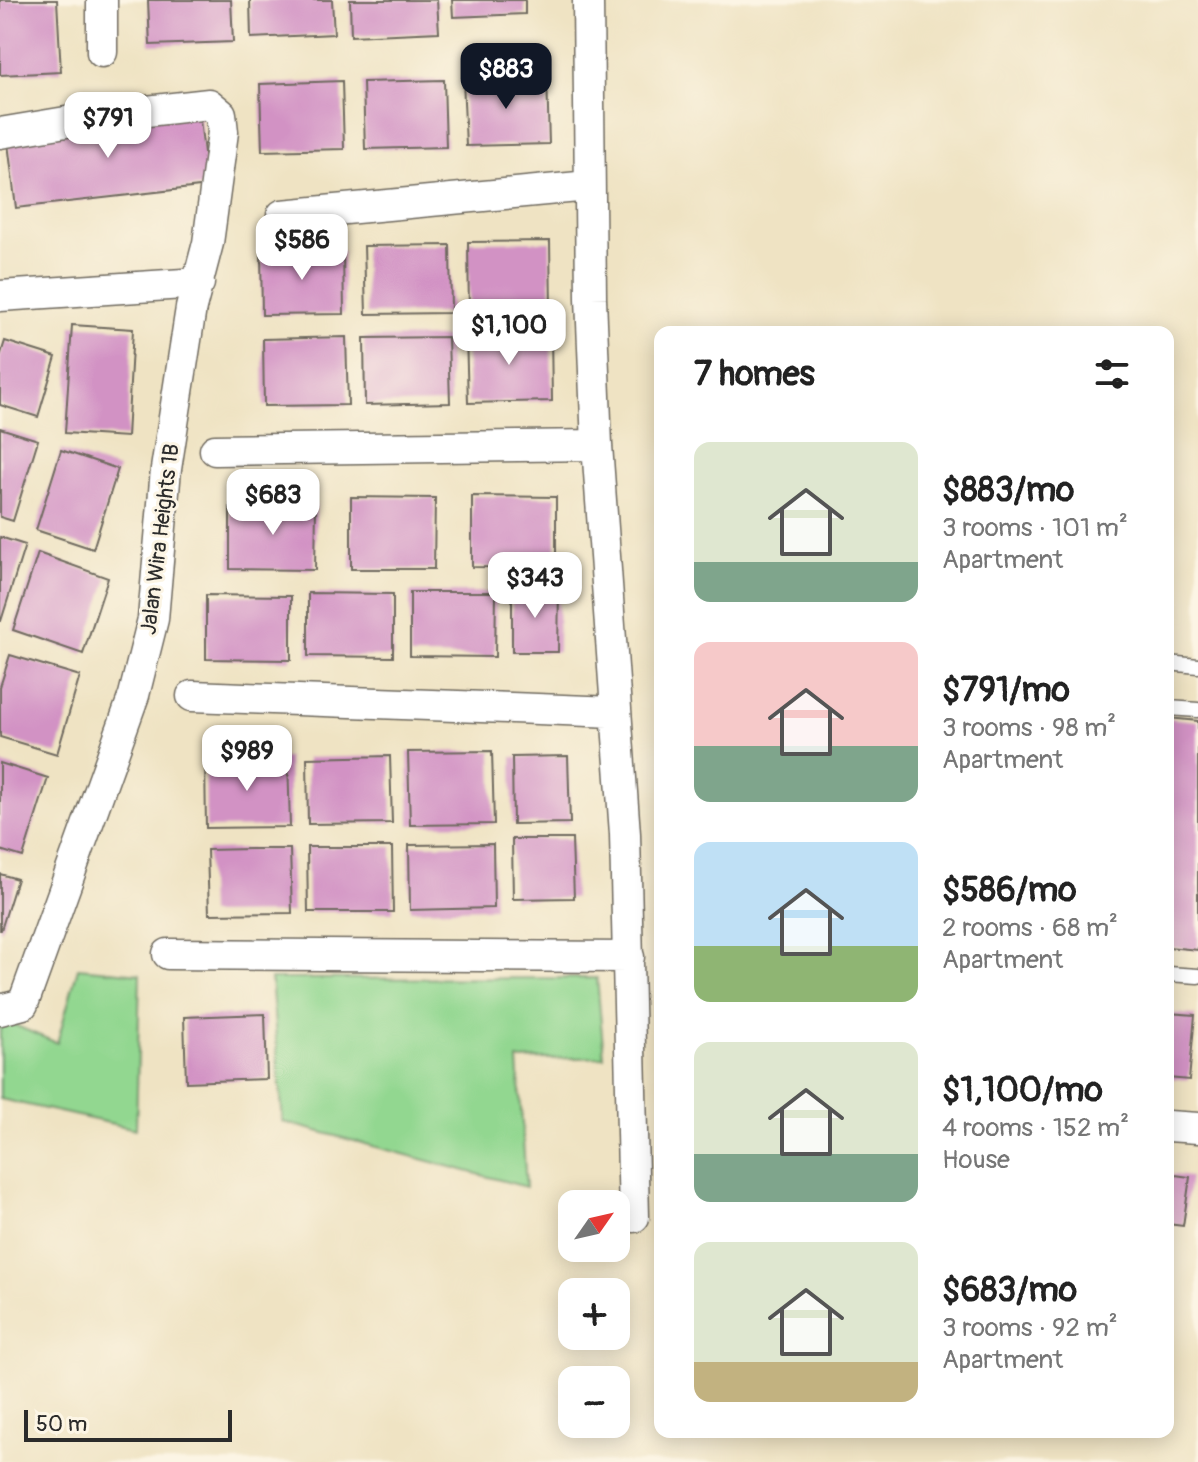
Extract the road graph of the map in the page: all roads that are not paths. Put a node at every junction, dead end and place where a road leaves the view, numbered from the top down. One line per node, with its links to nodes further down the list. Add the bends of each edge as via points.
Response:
1 (102, 0): 3 (street)
2 (588, 0): 5 (street)
3 (102, 52)
4 (0, 133): 7 (street, Jalan Wira Heights 1B, via 102,116 216,107 223,132)
5 (589, 186): 6 (street); 9 (street)
6 (282, 215)
7 (199, 283): 8 (street); 21 (street, Jalan Wira Heights 1B, via 166,469 153,619 134,695 23,1004)
8 (0, 296)
9 (597, 445): 10 (street); 16 (street)
10 (215, 450)
11 (1174, 664): 12 (lane)
12 (1198, 666)
13 (192, 696): 16 (street)
14 (1174, 708): 15 (lane)
15 (1198, 710)
16 (615, 712): 18 (street)
17 (168, 954): 18 (street)
18 (629, 957): 24 (street)
19 (1174, 974): 20 (lane)
20 (1198, 976)
21 (2, 1011)
22 (1174, 1126): 23 (street)
23 (1198, 1128)
24 (634, 1217)

